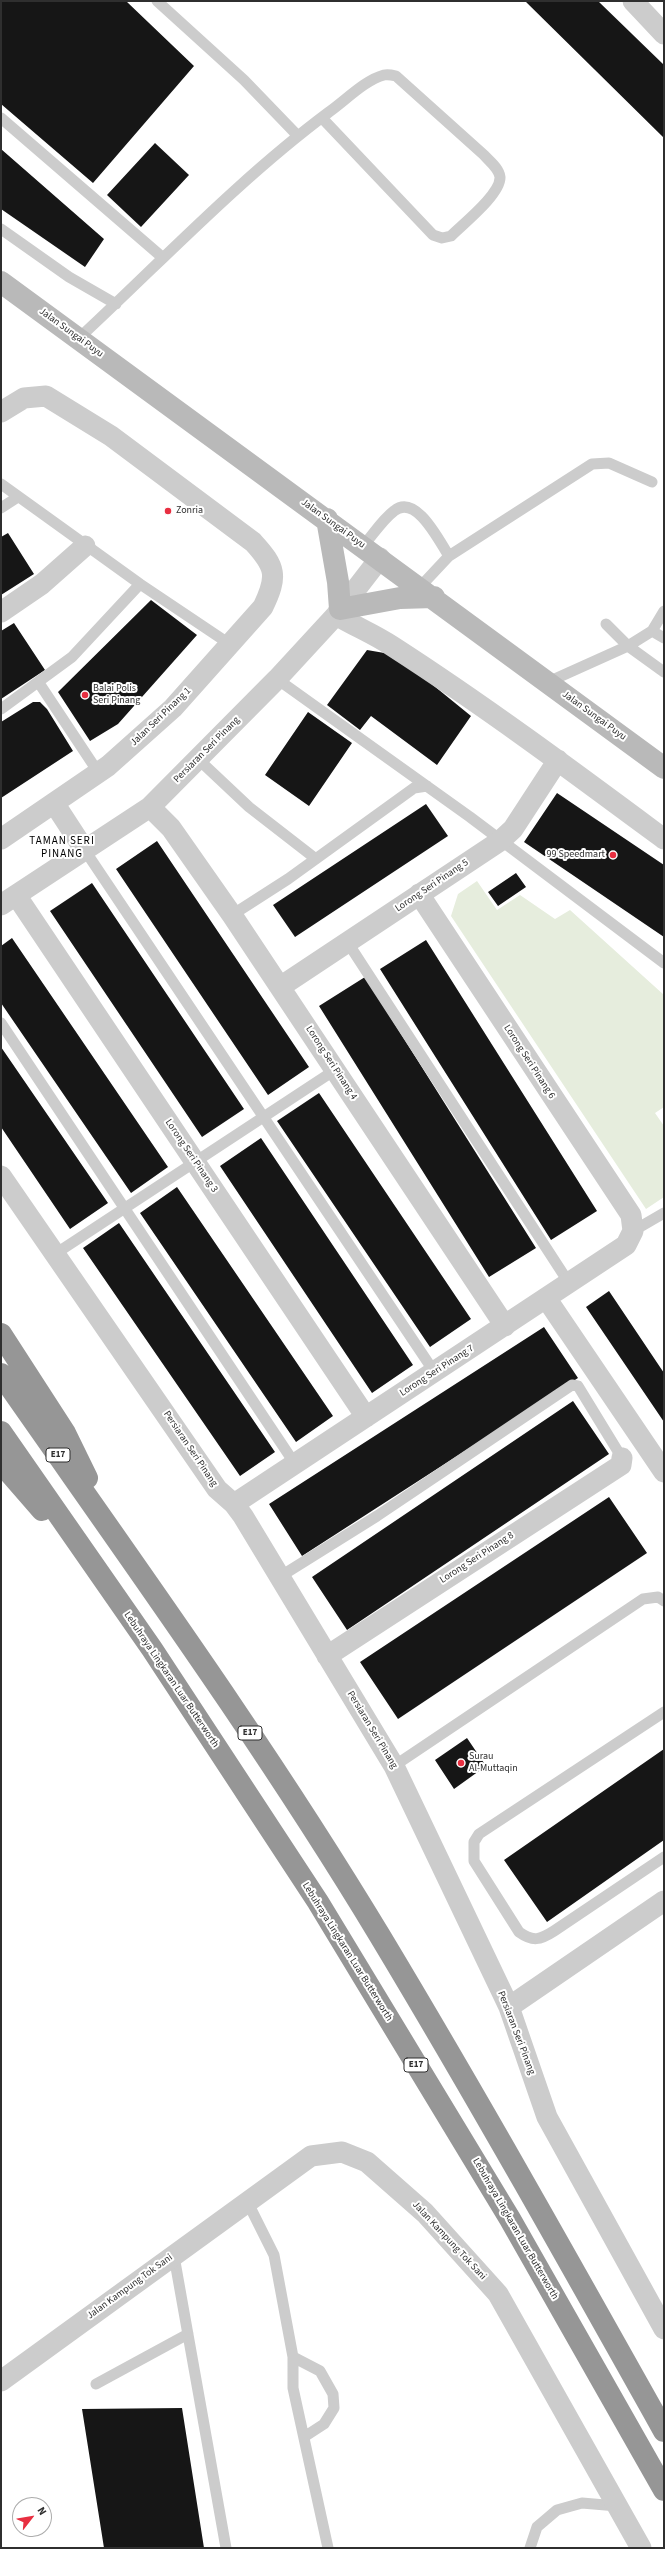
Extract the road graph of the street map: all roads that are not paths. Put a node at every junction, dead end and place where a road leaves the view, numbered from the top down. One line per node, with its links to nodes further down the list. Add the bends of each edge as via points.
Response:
1 (157, 1): 6 (lane, via 244,80)
2 (633, 1): 3 (street)
3 (664, 34)
4 (1, 118): 8 (lane)
5 (322, 118): 5 (lane, via 372,80 385,74 396,76 496,168 500,177 496,191 451,236 442,238 433,235); 6 (lane)
6 (298, 136): 8 (lane, via 220,202)
7 (1, 229): 10 (lane, via 69,277)
8 (162, 257): 10 (lane)
9 (1, 282): 11 (main road, Jalan Sungai Puyu)
10 (116, 304): 11 (lane)
11 (78, 339): 17 (main road, Jalan Sungai Puyu)
12 (1, 412): 30 (street, Jalan Seri Pinang 1, via 24,398 46,396 111,436 253,542 268,558 273,574 271,590 263,607)
13 (652, 482): 20 (lane, via 609,463 592,464)
14 (1, 484): 15 (lane)
15 (18, 497): 16 (lane); 18 (lane)
16 (1, 508)
17 (327, 519): 19 (main road, Jalan Sungai Puyu); 26 (main road, via 338,582)
18 (85, 546): 22 (lane); 25 (street, via 42,584)
19 (363, 546): 20 (lane, via 394,510 404,507 419,512); 21 (main road, Jalan Sungai Puyu)
20 (449, 556): 23 (lane)
21 (380, 558): 23 (main road, Jalan Sungai Puyu); 26 (street, Persiaran Seri Pinang)
22 (140, 584): 30 (lane); 35 (lane, via 72,657)
23 (427, 592): 26 (main road); 34 (main road, Jalan Sungai Puyu)
24 (664, 611): 28 (lane)
25 (1, 612)
26 (338, 612): 33 (street, Persiaran Seri Pinang); 38 (street)
27 (606, 624): 31 (lane)
28 (652, 631): 29 (lane); 31 (lane)
29 (664, 638)
30 (231, 645): 40 (street, Jalan Seri Pinang 1, via 173,708)
31 (628, 646): 32 (lane); 34 (lane)
32 (664, 672)
33 (277, 679): 37 (street, Persiaran Seri Pinang); 41 (lane)
34 (548, 682): 39 (main road, Jalan Sungai Puyu)
35 (39, 683): 36 (lane); 40 (lane)
36 (1, 709)
37 (198, 759): 43 (street, Persiaran Seri Pinang); 48 (lane, via 249,807)
38 (558, 760): 45 (street); 46 (street, Lorong Seri Pinang 5, via 513,829)
39 (664, 768)
40 (98, 772): 42 (street, Jalan Seri Pinang 1)
41 (427, 786): 46 (lane); 48 (lane, via 414,788)
42 (54, 803): 44 (street, Jalan Seri Pinang 1); 47 (street)
43 (150, 807): 47 (street, Persiaran Seri Pinang); 51 (street, Lorong Seri Pinang 4, via 171,828)
44 (1, 839)
45 (664, 839)
46 (500, 841): 49 (street, Lorong Seri Pinang 5); 53 (lane)
47 (84, 848): 50 (street, Persiaran Seri Pinang); 57 (lane)
48 (316, 859): 51 (lane)
49 (419, 894): 52 (street, Lorong Seri Pinang 5); 62 (street, Lorong Seri Pinang 6, via 631,1215)
50 (8, 900): 58 (street, Lorong Seri Pinang 3)
51 (232, 915): 54 (street, Lorong Seri Pinang 4)
52 (348, 942): 54 (street, Lorong Seri Pinang 5); 64 (lane)
53 (664, 963)
54 (280, 987): 56 (street, Lorong Seri Pinang 4)
55 (1, 1023): 60 (lane)
56 (335, 1070): 57 (lane); 66 (street, Lorong Seri Pinang 4)
57 (265, 1117): 58 (lane); 68 (lane)
58 (195, 1162): 60 (lane); 70 (street, Lorong Seri Pinang 3)
59 (1, 1176): 63 (street, Persiaran Seri Pinang)
60 (126, 1208): 63 (lane); 74 (lane)
61 (664, 1213): 62 (lane)
62 (633, 1231): 64 (street, Lorong Seri Pinang 7, via 626,1245)
63 (55, 1254): 76 (street, Persiaran Seri Pinang, via 217,1489)
64 (569, 1283): 65 (street, Lorong Seri Pinang 7)
65 (546, 1298): 66 (street, Lorong Seri Pinang 7); 75 (street)
66 (505, 1326): 68 (street, Lorong Seri Pinang 7)
67 (1, 1334): 77 (highway, via 65,1433)
68 (435, 1373): 70 (street, Lorong Seri Pinang 7)
69 (1, 1374): 77 (highway, E17)
70 (366, 1417): 74 (street, Lorong Seri Pinang 7)
71 (1, 1432): 78 (highway, Lebuhraya Lingkaran Luar Butterworth / E17)
72 (622, 1458): 79 (lane, via 578,1386 572,1385 377,1516); 81 (street, Lorong Seri Pinang 8, via 621,1465)
73 (1, 1463): 78 (highway, via 16,1483)
74 (295, 1464): 76 (street, Lorong Seri Pinang 7)
75 (664, 1472)
76 (234, 1504): 79 (street, Persiaran Seri Pinang)
77 (115, 1537): 94 (highway, E17, via 209,1670 379,1934)
78 (89, 1558): 96 (highway, Lebuhraya Lingkaran Luar Butterworth / E17, via 318,1902 510,2219)
79 (281, 1576): 81 (street, Persiaran Seri Pinang)
80 (664, 1601): 83 (lane, via 658,1598 643,1599)
81 (327, 1656): 83 (street, Persiaran Seri Pinang)
82 (664, 1712): 84 (lane, via 479,1834 472,1852 474,1861 519,1932 529,1940 541,1939)
83 (394, 1766): 86 (street, Persiaran Seri Pinang)
84 (664, 1857)
85 (664, 1901): 86 (street)
86 (509, 2007): 89 (street, Persiaran Seri Pinang, via 547,2116)
87 (248, 2202): 88 (street, Jalan Kampung Tok Sani); 91 (lane, via 274,2255); 97 (street, Jalan Kampung Tok Sani, via 311,2156 342,2152 367,2162 425,2213 498,2294)
88 (174, 2256): 90 (lane); 92 (street, Jalan Kampung Tok Sani)
89 (664, 2329)
90 (188, 2334): 93 (lane); 98 (lane)
91 (293, 2356): 95 (lane, via 293,2388); 95 (lane, via 320,2370 333,2394 334,2408 324,2424)
92 (1, 2381)
93 (96, 2384)
94 (664, 2431)
95 (304, 2437): 99 (lane)
96 (664, 2490)
97 (617, 2506): 100 (lane, via 582,2503 557,2510 537,2526); 101 (street, Jalan Kampung Tok Sani)
98 (226, 2548)
99 (328, 2548)
100 (530, 2548)
101 (641, 2548)

